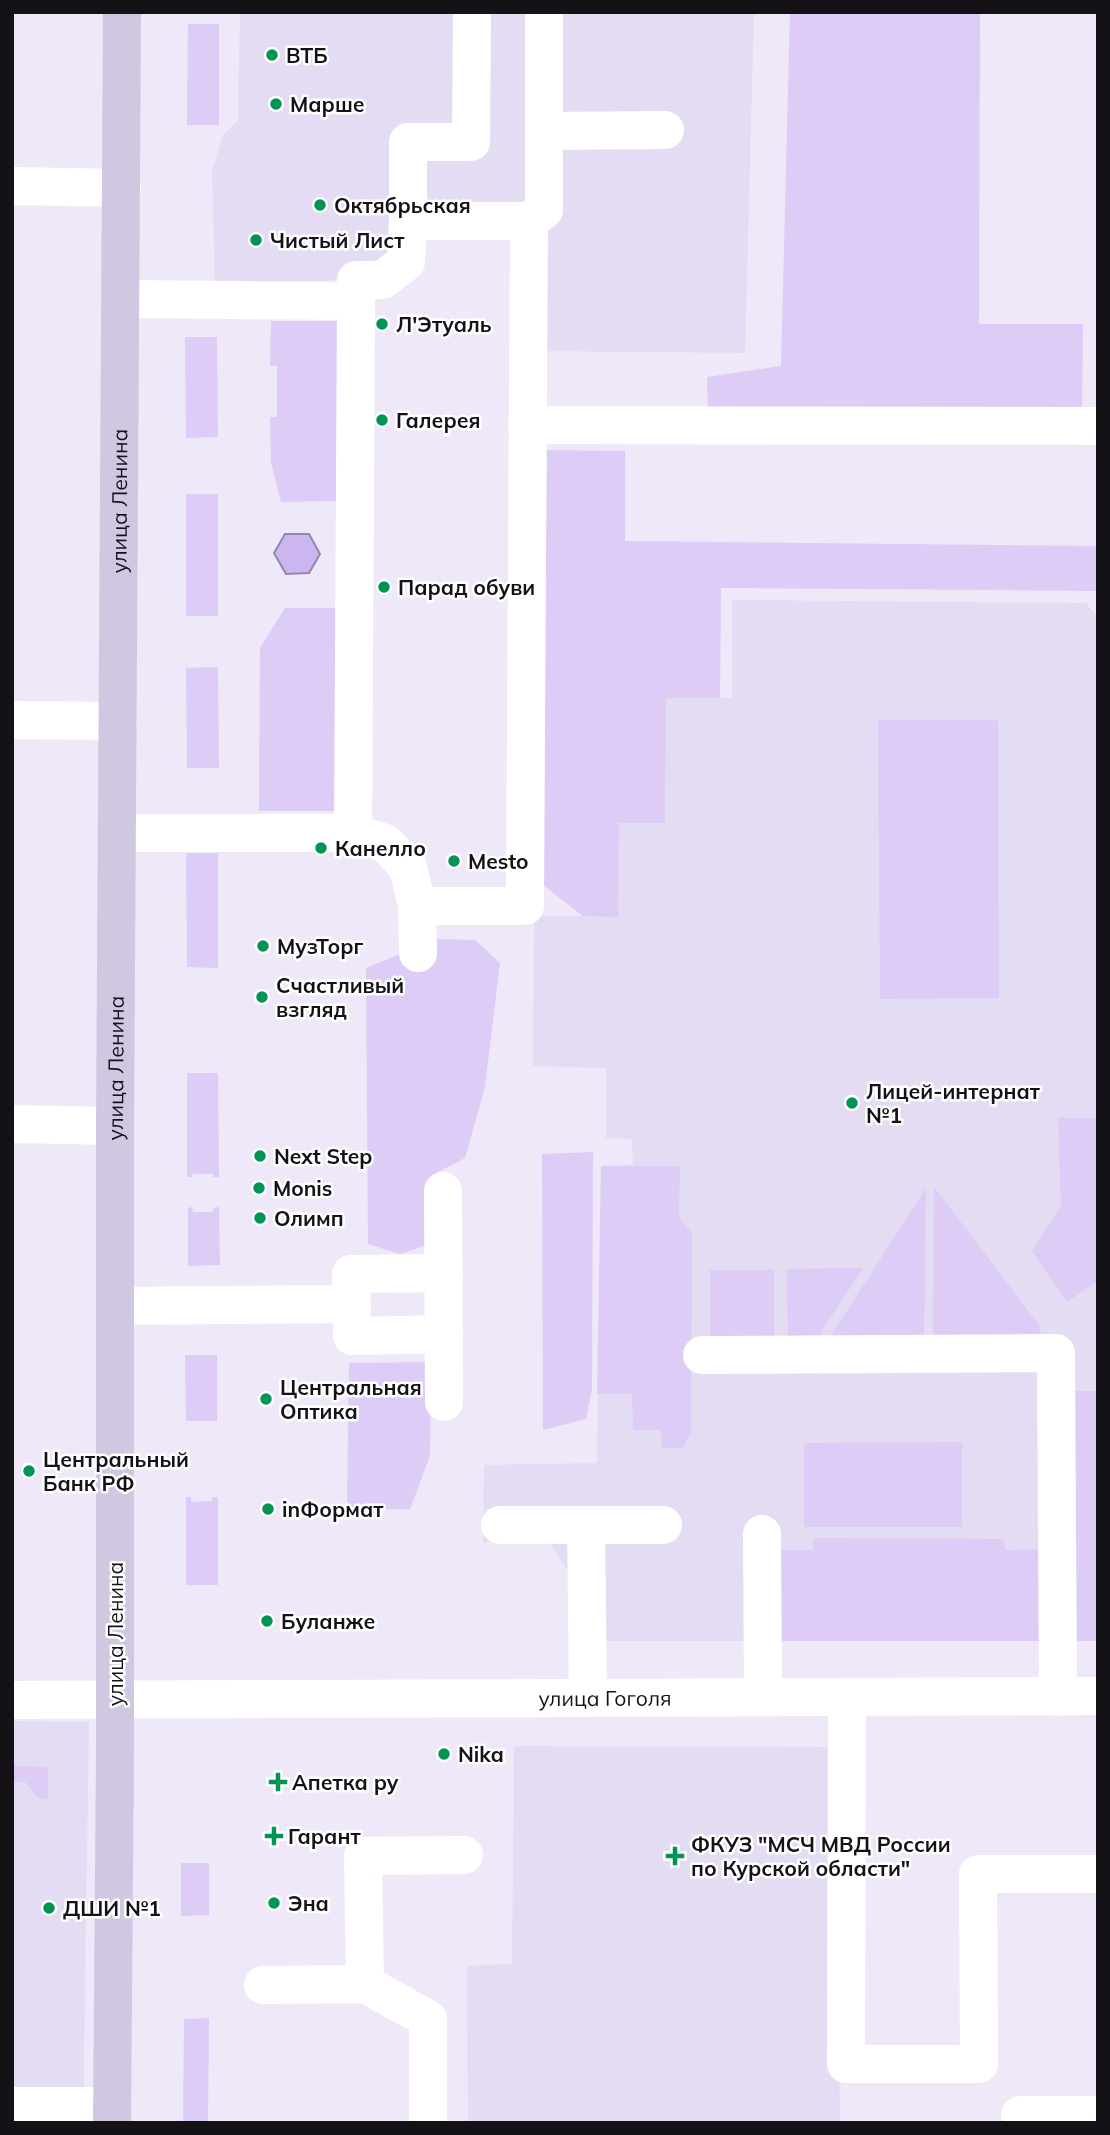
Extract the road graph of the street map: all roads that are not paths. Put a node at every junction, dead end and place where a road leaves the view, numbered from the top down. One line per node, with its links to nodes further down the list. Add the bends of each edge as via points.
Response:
1 (122, 12): 7 (main road, улица Ленина)
2 (472, 12): 8 (street, via 471,142 408,142)
3 (544, 12): 5 (street)
4 (666, 130): 5 (street)
5 (544, 131): 9 (street, via 544,210)
6 (12, 186): 7 (street)
7 (122, 188): 10 (main road, улица Ленина)
8 (408, 221): 9 (street); 11 (street, via 406,262 382,280 356,280)
9 (529, 221): 12 (street)
10 (122, 299): 11 (street); 15 (main road, улица Ленина)
11 (356, 301): 17 (street)
12 (527, 425): 13 (street); 18 (street, via 526,906)
13 (1098, 426)
14 (12, 720): 15 (street)
15 (118, 721): 16 (main road, улица Ленина)
16 (118, 833): 17 (street); 21 (main road, улица Ленина)
17 (353, 833): 18 (street, via 385,843 408,867)
18 (417, 906): 19 (street)
19 (418, 953)
20 (12, 1124): 21 (street)
21 (115, 1126): 25 (main road, улица Ленина)
22 (443, 1191): 23 (street)
23 (444, 1273): 24 (street, via 351,1274); 26 (street)
24 (352, 1304): 25 (street); 26 (street, via 352,1336)
25 (115, 1307): 38 (main road, улица Ленина)
26 (444, 1335): 28 (street)
27 (702, 1355): 33 (street, via 1056,1353)
28 (444, 1402)
29 (500, 1525): 30 (street)
30 (586, 1525): 31 (street); 37 (street)
31 (663, 1525)
32 (762, 1534): 35 (street)
33 (1058, 1696): 34 (street, улица Гоголя); 36 (street, улица Гоголя)
34 (1098, 1696)
35 (763, 1697): 36 (street, улица Гоголя); 37 (street, улица Гоголя)
36 (848, 1697): 41 (street, via 846,2064 979,2064 978,1874)
37 (588, 1698): 38 (street, улица Гоголя)
38 (114, 1699): 39 (street, улица Гоголя); 45 (main road, улица Ленина)
39 (12, 1700)
40 (464, 1855): 42 (street, via 363,1856)
41 (1098, 1874)
42 (365, 1984): 43 (street); 48 (street, via 428,2019)
43 (262, 1985)
44 (12, 2106): 45 (street)
45 (112, 2114)
46 (1020, 2115): 47 (street)
47 (1098, 2115)
48 (428, 2123)

